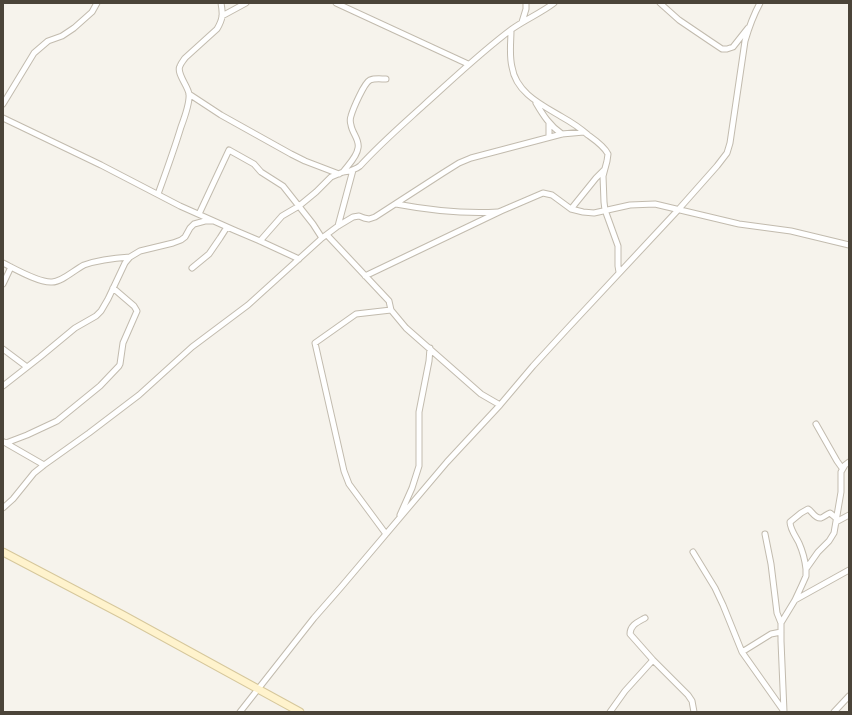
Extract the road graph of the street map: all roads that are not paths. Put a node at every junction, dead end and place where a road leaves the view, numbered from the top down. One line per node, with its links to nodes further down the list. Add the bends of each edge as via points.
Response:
1 (97, 3): 17 (street, via 92,12 74,28 34,53)
2 (221, 3): 9 (street)
3 (246, 3): 9 (street)
4 (336, 3): 13 (street)
5 (526, 3): 10 (street)
6 (554, 3): 10 (street)
7 (660, 3): 11 (street, via 722,49 733,47)
8 (760, 3): 11 (street)
9 (222, 16): 15 (street, via 217,29 180,66 179,71)
10 (522, 22): 12 (street)
11 (749, 26): 31 (street, via 728,153)
12 (511, 30): 13 (street); 16 (street, via 513,71 521,87)
13 (468, 64): 24 (street)
14 (386, 79): 25 (street, via 368,82 356,103 350,123 359,148)
15 (189, 94): 25 (street, via 221,115 305,161); 26 (street, via 186,112)
16 (535, 101): 19 (street); 20 (street)
17 (3, 104)
18 (3, 118): 26 (street)
19 (549, 123): 21 (street); 22 (street)
20 (584, 132): 21 (street); 23 (street, via 607,151)
21 (562, 134): 22 (street)
22 (549, 137): 27 (street, via 459,163)
23 (605, 168): 29 (street); 30 (street)
24 (353, 170): 25 (street); 35 (street)
25 (341, 173): 28 (street, via 331,178)
26 (158, 194): 33 (street)
27 (396, 204): 32 (street, via 482,213); 35 (street, via 372,218 355,216)
28 (299, 206): 33 (street, via 283,186 261,172 254,164 229,150); 38 (street); 39 (street, via 282,216)
29 (571, 209): 30 (street, via 594,213); 32 (street, via 552,195 542,193)
30 (605, 210): 31 (street, via 655,204); 46 (street, via 618,246)
31 (678, 210): 40 (street, via 739,224 791,231); 46 (street)
32 (501, 211): 47 (street)
33 (199, 214): 34 (street)
34 (213, 221): 36 (street); 41 (street, via 194,224 181,240 140,251)
35 (338, 226): 37 (street)
36 (227, 227): 39 (street); 45 (street, via 209,254)
37 (327, 235): 38 (street); 47 (street)
38 (322, 238): 42 (street)
39 (260, 241): 42 (street)
40 (849, 245)
41 (130, 257): 44 (street, via 88,264 53,282 40,280); 49 (street)
42 (299, 260): 59 (street, via 248,305 192,347 139,395)
43 (3, 263): 44 (street)
44 (11, 266): 48 (street)
45 (192, 268)
46 (619, 272): 55 (street)
47 (365, 276): 50 (street, via 389,301)
48 (3, 284)
49 (113, 288): 53 (street, via 96,316 75,328); 57 (street, via 137,311 123,343 119,366 100,386 57,421)
50 (391, 310): 51 (street, via 406,328); 65 (street, via 356,314 315,343 344,471 349,484)
51 (430, 348): 55 (street, via 481,394); 64 (street, via 419,412 419,466)
52 (3, 349): 53 (street)
53 (27, 367): 54 (street)
54 (3, 386)
55 (500, 405): 64 (street)
56 (816, 424): 60 (street)
57 (4, 443): 59 (street)
58 (849, 462): 60 (street)
59 (44, 465): 61 (street)
60 (842, 468): 63 (street)
61 (3, 508)
62 (849, 516): 63 (street)
63 (836, 520): 69 (street, via 832,537); 69 (street, via 830,513 818,518 808,509 790,522 804,556)
64 (397, 522): 65 (street)
65 (386, 534): 77 (street, via 314,618)
66 (765, 534): 73 (street, via 777,614)
67 (3, 552): 77 (street)
68 (693, 552): 75 (street, via 715,588)
69 (806, 569): 71 (street, via 806,576)
70 (849, 570): 71 (street)
71 (795, 600): 73 (street)
72 (645, 618): 76 (street, via 633,626 630,634)
73 (781, 623): 74 (street)
74 (781, 632): 75 (street, via 771,634); 83 (street)
75 (742, 652): 83 (street)
76 (653, 660): 81 (street); 82 (street, via 688,695)
77 (259, 689): 79 (street); 80 (street)
78 (849, 696): 84 (street)
79 (240, 712)
80 (300, 712)
81 (610, 712)
82 (694, 712)
83 (784, 712)
84 (834, 712)

